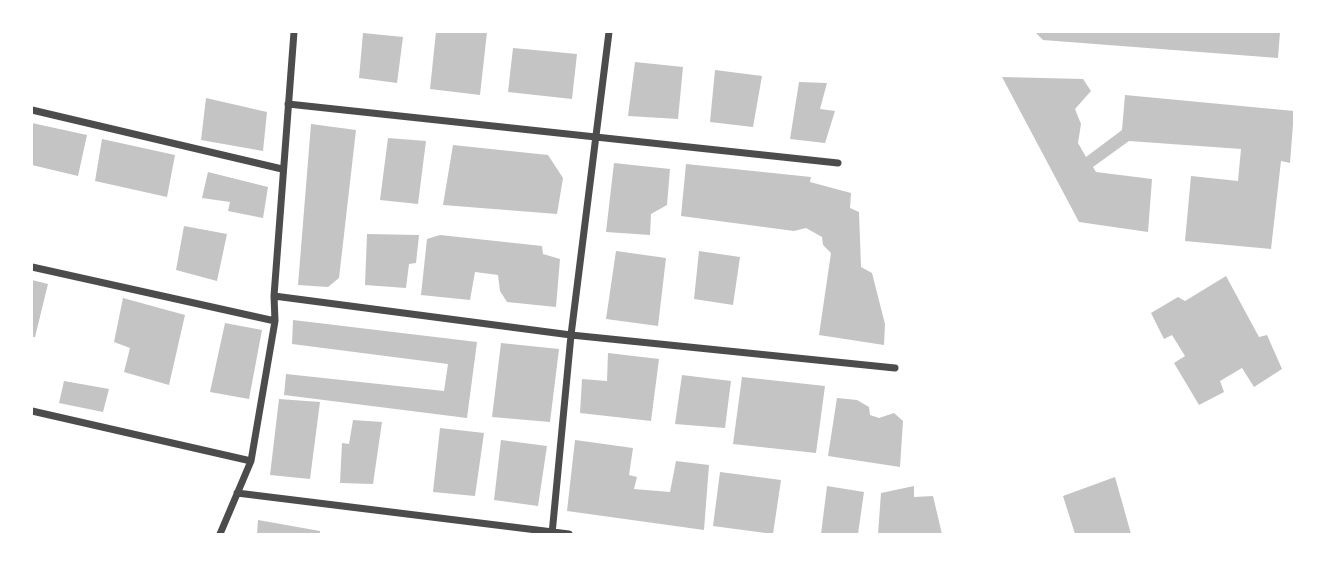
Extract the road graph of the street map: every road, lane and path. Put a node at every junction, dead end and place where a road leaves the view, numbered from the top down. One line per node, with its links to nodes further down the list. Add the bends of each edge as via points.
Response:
1 (294, 32): 3 (street)
2 (609, 32): 5 (street)
3 (288, 104): 5 (street); 7 (street)
4 (32, 110): 7 (street)
5 (595, 138): 6 (street); 11 (street)
6 (838, 163)
7 (282, 169): 9 (street)
8 (32, 267): 10 (street)
9 (274, 296): 10 (street); 11 (street)
10 (275, 321): 14 (street)
11 (571, 335): 12 (street); 17 (street)
12 (895, 368)
13 (32, 411): 14 (street)
14 (251, 461): 15 (street)
15 (237, 493): 16 (street); 17 (street)
16 (220, 534)
17 (552, 534): 18 (street)
18 (569, 534)

